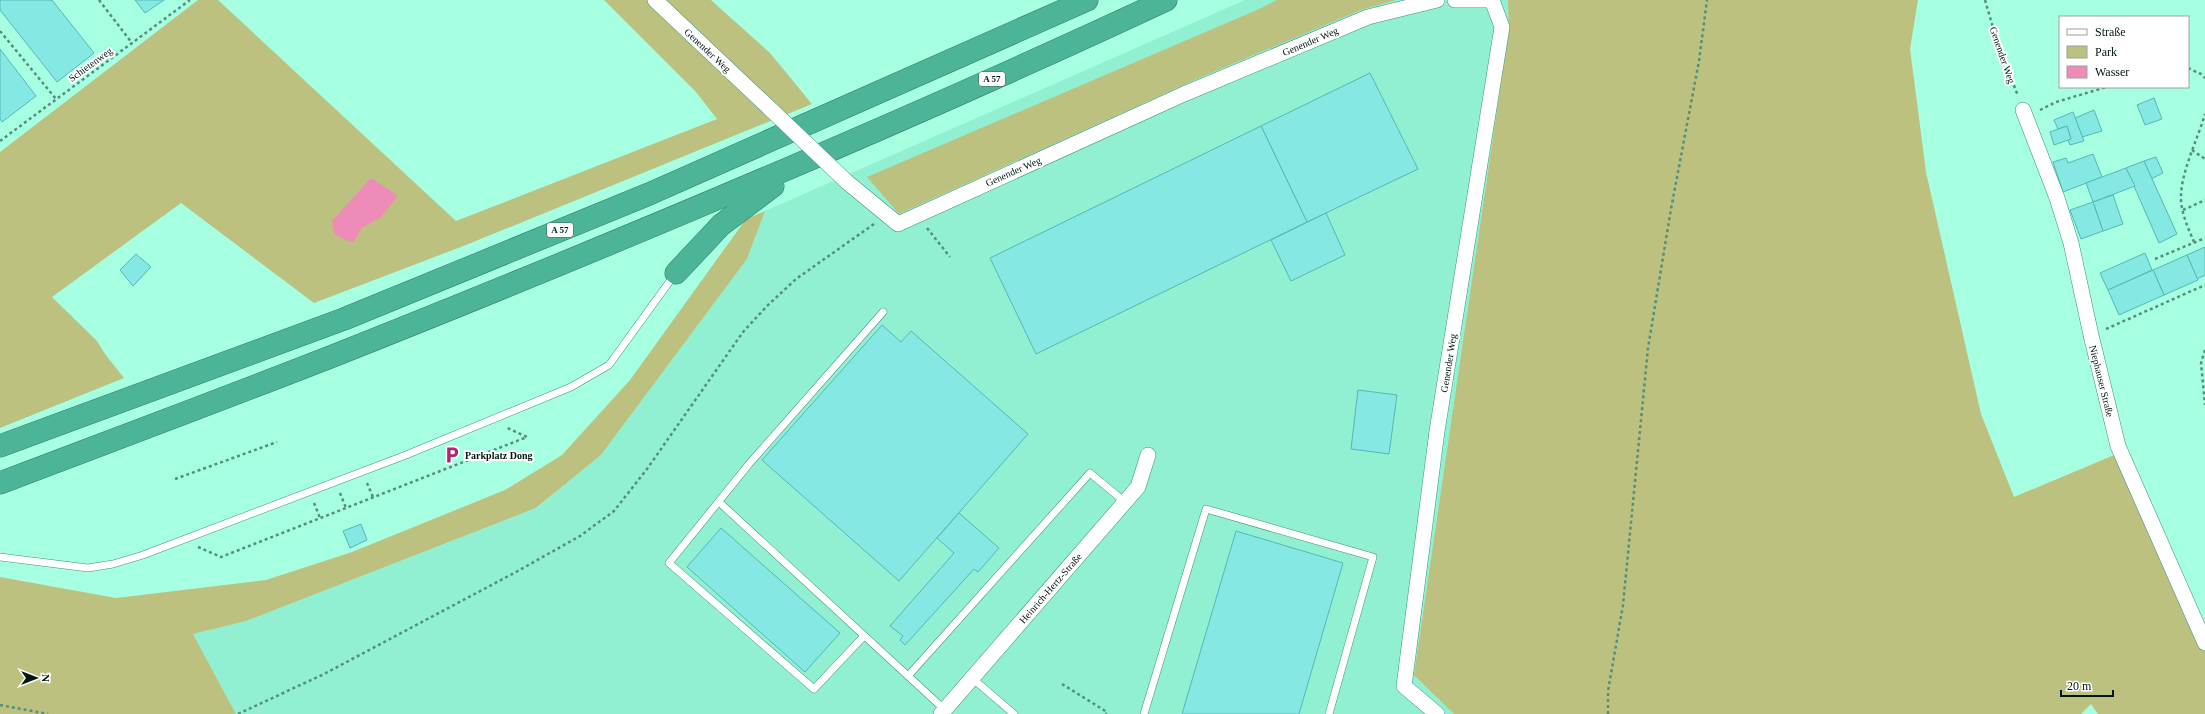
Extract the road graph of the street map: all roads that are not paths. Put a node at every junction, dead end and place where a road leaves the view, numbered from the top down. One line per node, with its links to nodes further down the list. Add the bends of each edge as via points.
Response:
1 (655, 0): 4 (street, Genender Weg, bridge, via 846,182 898,224 1184,94 1368,17)
2 (1087, 0): 12 (highway, A 57, via 634,200 344,319)
3 (1166, 0): 9 (highway, A 57)
4 (1437, 0)
5 (1455, 0): 6 (street)
6 (1488, 0)
7 (1492, 0): 26 (street, Genender Weg, via 1502,27 1437,431 1404,686)
8 (2024, 114): 19 (street, Niephauser Straße, via 2057,198 2071,243 2090,335 2118,446)
9 (816, 156): 10 (highway, via 731,216); 14 (highway, A 57, via 724,197 343,352)
10 (676, 273): 17 (lane, via 609,366 571,387 406,455 143,555 113,564 88,568)
11 (883, 312): 15 (lane, via 749,464)
12 (0, 446)
13 (1148, 455): 16 (street, Heinrich-Hertz-Straße, via 1138,487)
14 (0, 483)
15 (719, 502): 18 (lane); 18 (lane, via 669,563 814,688)
16 (1125, 502): 20 (lane, via 1090,473); 21 (street, Heinrich-Hertz-Straße)
17 (0, 557)
18 (864, 636): 20 (lane)
19 (2205, 643)
20 (908, 676): 22 (lane)
21 (972, 678): 22 (street, Heinrich-Hertz-Straße); 23 (lane)
22 (943, 712)
23 (1014, 714)
24 (1144, 714): 25 (lane, via 1206,509 1373,557)
25 (1329, 714)
26 (1437, 714)

